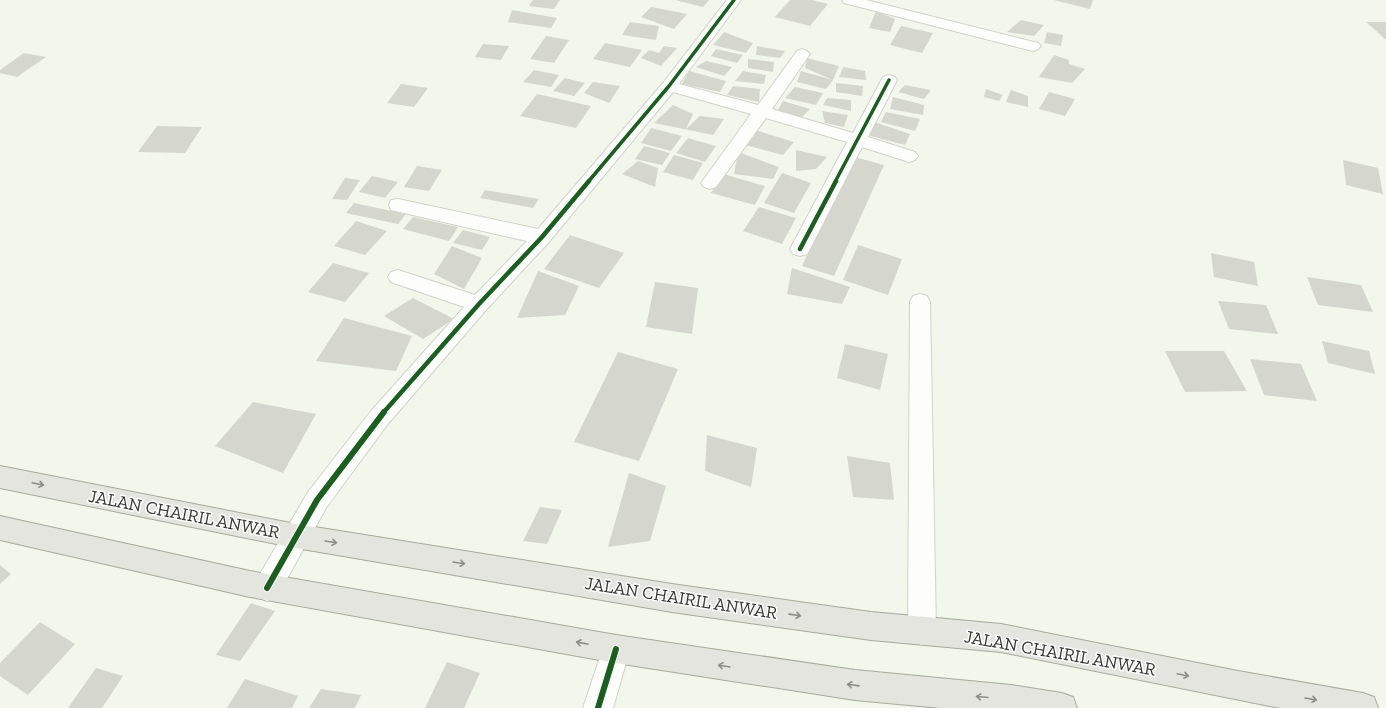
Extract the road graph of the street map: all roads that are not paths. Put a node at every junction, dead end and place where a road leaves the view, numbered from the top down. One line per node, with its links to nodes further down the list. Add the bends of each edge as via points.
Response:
1 (734, 0): 6 (street)
2 (849, 0): 3 (street)
3 (1033, 46)
4 (802, 54): 7 (street)
5 (889, 80): 8 (street)
6 (669, 86): 7 (street); 12 (street)
7 (762, 111): 8 (street); 10 (street)
8 (857, 139): 9 (street); 13 (street)
9 (909, 156)
10 (710, 183)
11 (398, 205): 12 (street)
12 (542, 237): 16 (street)
13 (800, 249)
14 (398, 277): 16 (street)
15 (920, 302): 21 (street)
16 (479, 304): 19 (street, via 378,418 317,500)
17 (0, 477): 19 (main road, JALAN CHAIRIL ANWAR, one-way to 19)
18 (0, 528): 20 (main road)
19 (296, 536): 20 (street); 21 (main road, JALAN CHAIRIL ANWAR, one-way to 21, via 672,598)
20 (267, 588): 22 (main road, one-way to 20)
21 (922, 631): 26 (main road, JALAN CHAIRIL ANWAR, one-way to 26, via 1001,638 1238,686)
22 (616, 649): 23 (main road, one-way to 22, via 855,685); 24 (street)
23 (1012, 704): 25 (main road)
24 (598, 708)
25 (1062, 708)
26 (1363, 708)

